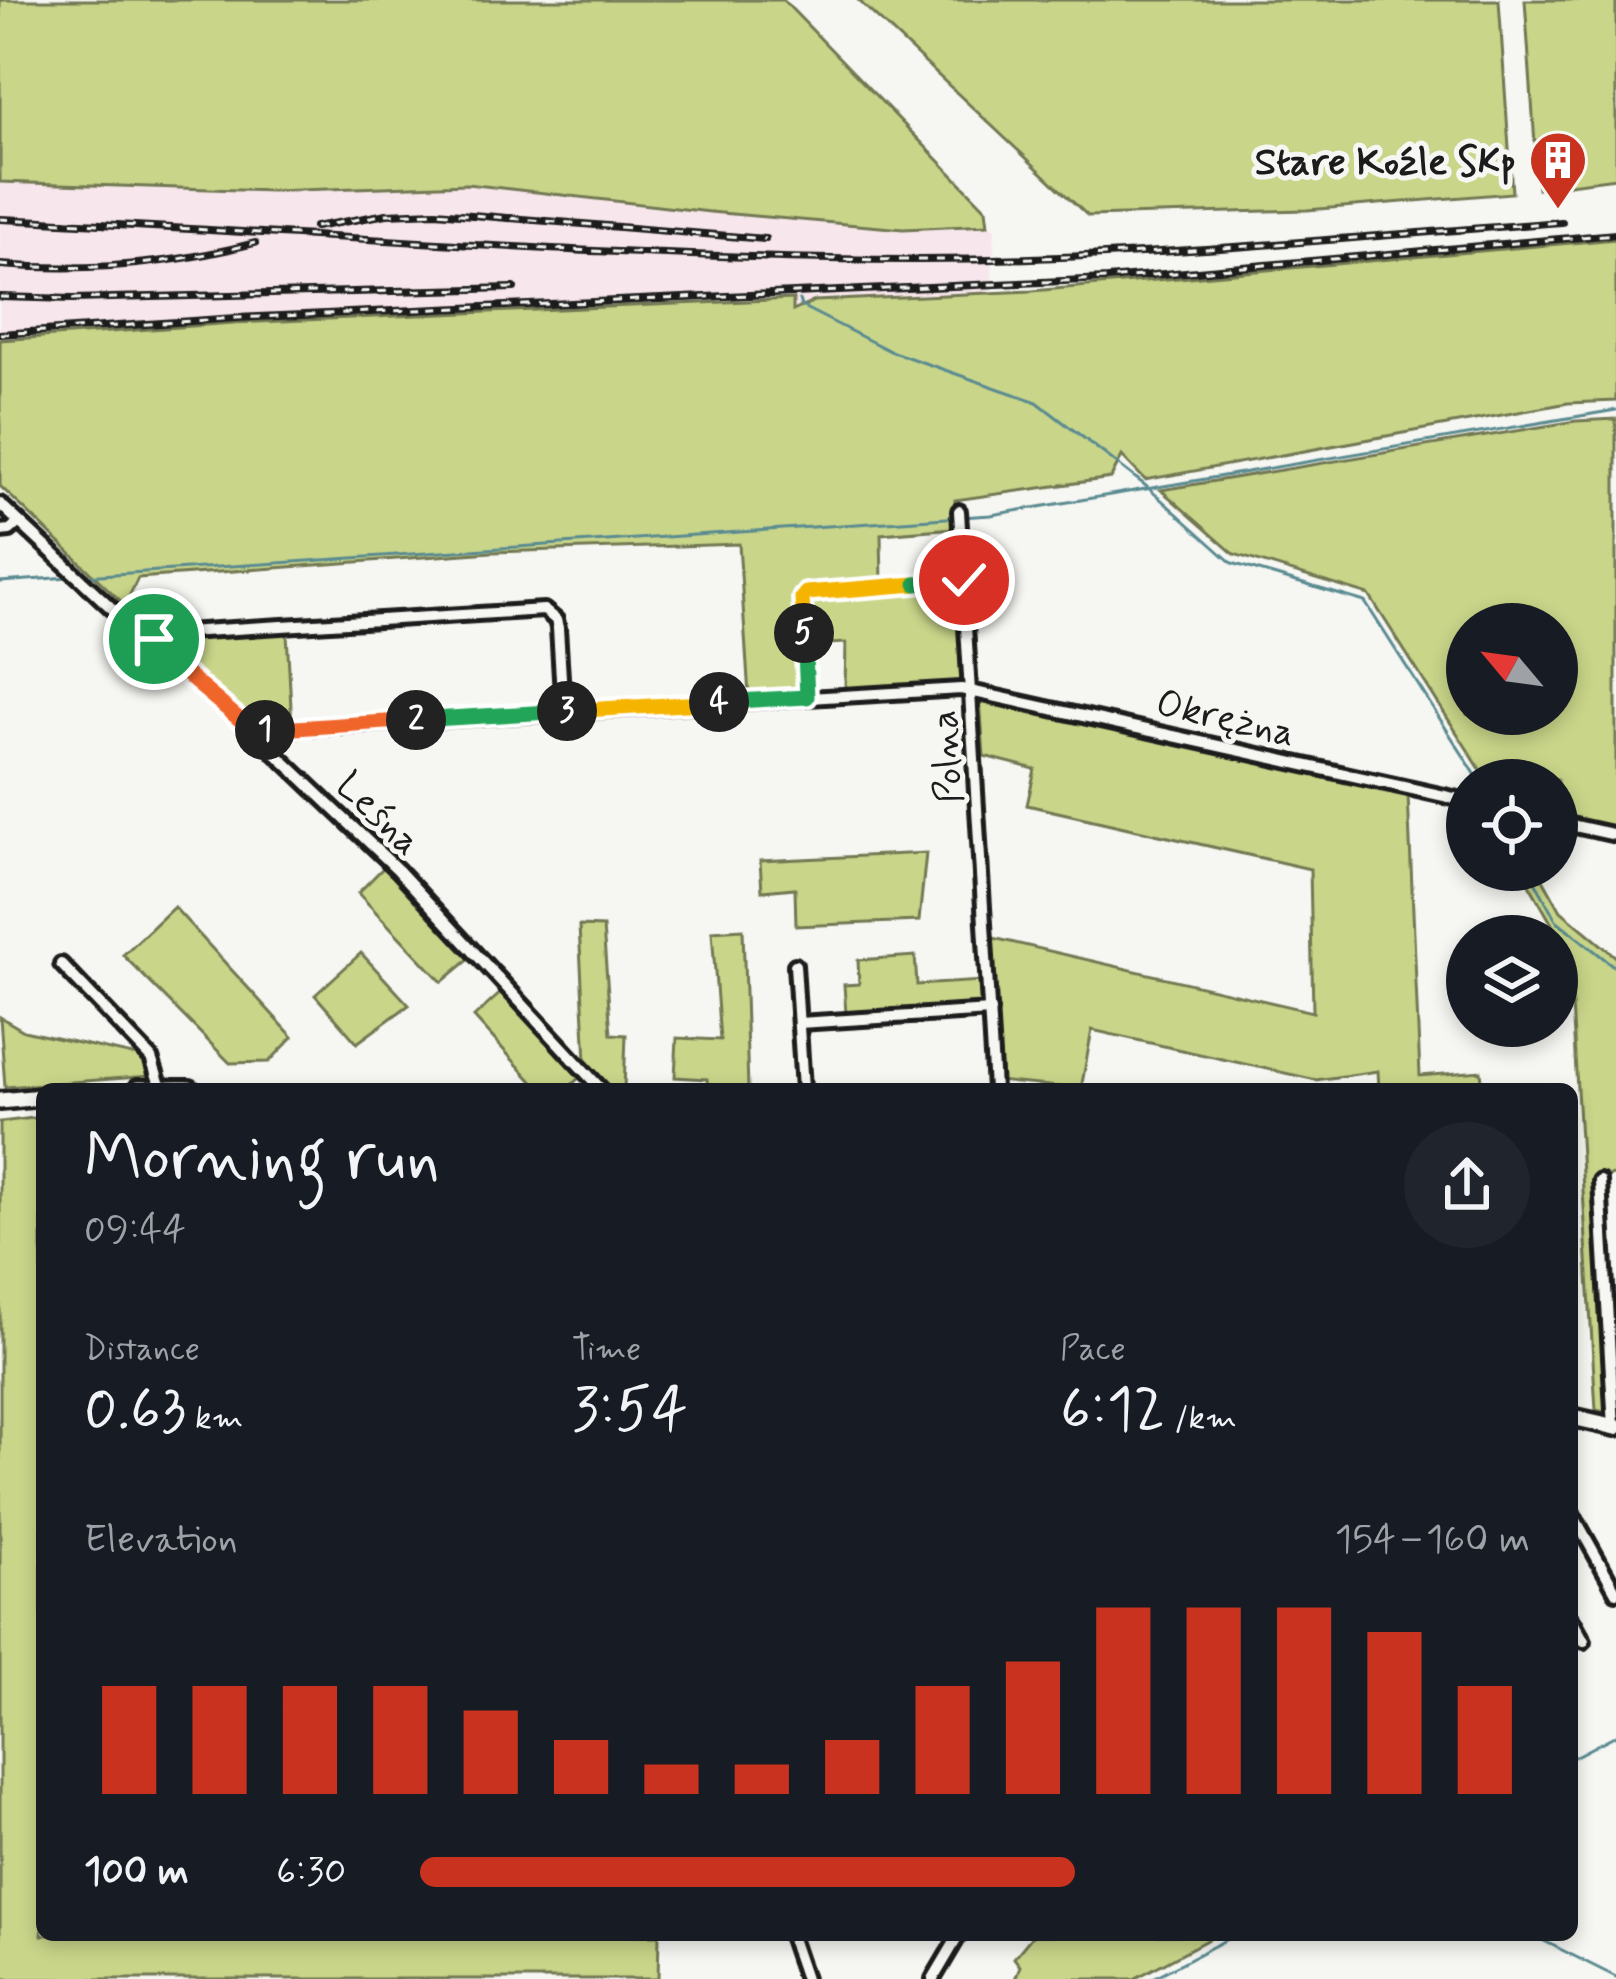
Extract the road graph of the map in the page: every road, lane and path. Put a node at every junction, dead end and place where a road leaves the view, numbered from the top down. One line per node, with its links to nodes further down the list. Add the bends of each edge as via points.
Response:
1 (0, 504): 3 (street, Leśna)
2 (959, 516): 5 (street)
3 (19, 522): 4 (street); 6 (street, Leśna)
4 (0, 531)
5 (964, 580): 7 (street); 8 (street, via 806,593)
6 (149, 643): 9 (street, via 169,633 544,610 558,628); 10 (street, Leśna, via 239,719)
7 (972, 690): 8 (street, Polna); 11 (street, Okrężna); 16 (street, Polna)
8 (807, 697): 9 (street, Polna)
9 (563, 711): 10 (street, Polna)
10 (270, 730): 19 (street, Leśna, via 274,752 398,870)
11 (1446, 796)
12 (1578, 827): 13 (street)
13 (1616, 836)
14 (62, 964): 18 (street, via 151,1058)
15 (795, 965): 17 (street)
16 (990, 1011): 17 (street); 21 (street, Polna)
17 (799, 1023): 20 (street)
18 (159, 1083)
19 (596, 1083)
20 (802, 1083)
21 (994, 1083)
22 (36, 1098): 23 (main road)
23 (0, 1101)
24 (1600, 1180): 26 (street)
25 (1578, 1418): 26 (main road)
26 (1615, 1427)
27 (1578, 1524): 28 (street)
28 (1616, 1592)
29 (1578, 1630): 30 (street)
30 (1584, 1641)
31 (792, 1941): 33 (street)
32 (955, 1941): 34 (street)
33 (805, 1979)
34 (933, 1979)

